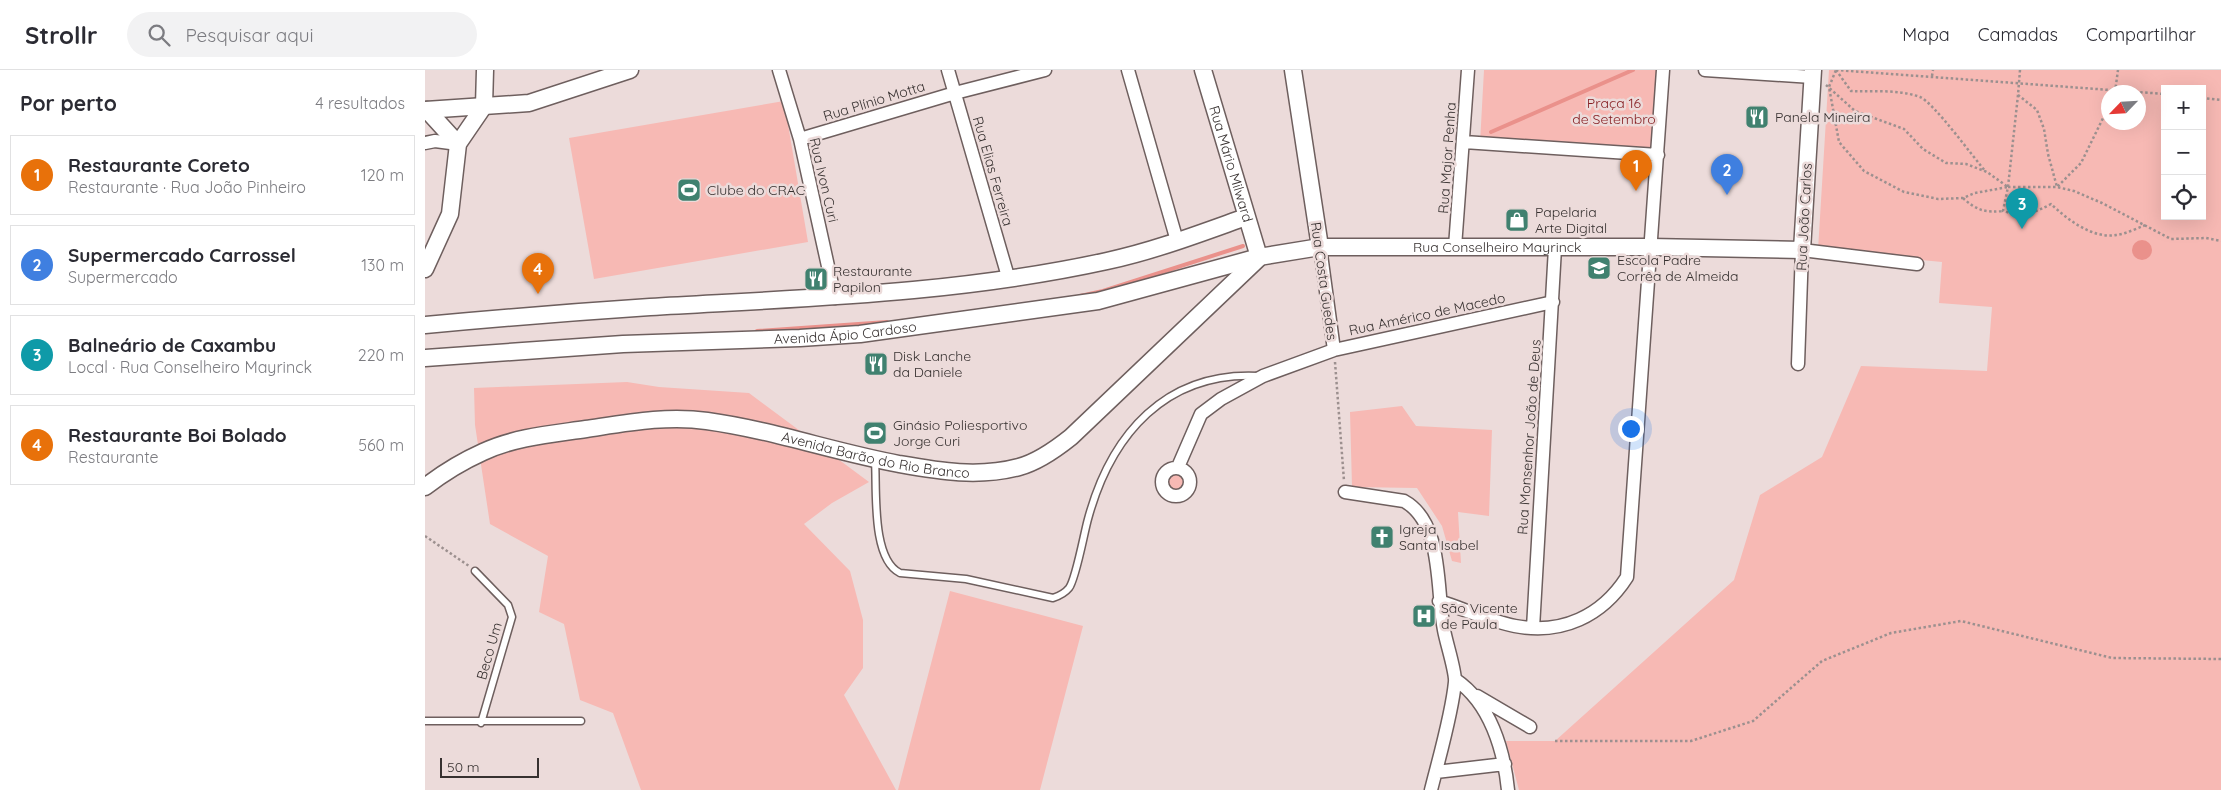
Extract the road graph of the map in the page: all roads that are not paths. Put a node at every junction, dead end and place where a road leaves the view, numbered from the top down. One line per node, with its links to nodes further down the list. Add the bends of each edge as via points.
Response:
1 (485, 70): 14 (street)
2 (630, 70): 14 (street, via 548,98 507,106)
3 (779, 70): 17 (street, Rua Ivon Curi)
4 (948, 70): 13 (street, Rua Elias Ferreira)
5 (1045, 70): 13 (street, Rua Plínio Motta)
6 (1128, 70): 23 (street)
7 (1203, 70): 22 (street, Rua Mário Milward)
8 (1293, 70): 24 (street, Rua Costa Guedes)
9 (1468, 70): 19 (street, Rua Major Penha)
10 (1663, 70): 21 (street)
11 (1705, 70): 12 (street)
12 (1813, 74): 28 (street, Rua João Carlos)
13 (955, 93): 17 (street, Rua Plínio Motta); 32 (street, Rua Elias Ferreira)
14 (484, 106): 15 (street); 18 (street)
15 (453, 108): 16 (street); 18 (street)
16 (426, 110): 18 (street)
17 (800, 139): 33 (street, Rua Ivon Curi)
18 (460, 141): 20 (street); 31 (street, via 450,214)
19 (1464, 142): 21 (street); 25 (street, Rua Major Penha)
20 (425, 143)
21 (1658, 155): 26 (street)
22 (1246, 217): 23 (street); 29 (street, Rua Mário Milward)
23 (1177, 241): 32 (street, via 1109,261)
24 (1319, 247): 25 (street, Rua Conselheiro Mayrinck); 29 (street, Rua Conselheiro Mayrinck); 36 (street, Rua Costa Guedes)
25 (1455, 247): 27 (street, Rua Conselheiro Mayrinck)
26 (1651, 247): 27 (street, Rua Conselheiro Mayrinck); 28 (street, Rua Conselheiro Mayrinck); 46 (street, via 1627,577 1610,601 1588,616 1557,626)
27 (1555, 248): 34 (street, Rua Monsenhor João de Deus)
28 (1802, 250): 30 (street, Rua Conselheiro Mayrinck); 38 (street, Rua João Carlos)
29 (1259, 257): 37 (street, Avenida Ápio Cardoso, via 1098,301 860,334 623,344); 40 (street, Avenida Barão do Rio Branco, via 1071,437 1043,456 1020,466 976,473 942,472)
30 (1917, 264)
31 (425, 269)
32 (1009, 280): 33 (street)
33 (835, 298): 35 (street, via 566,313)
34 (1553, 302): 36 (street, Rua Américo de Macedo); 46 (street, Rua Monsenhor João de Deus)
35 (425, 325)
36 (1334, 350): 39 (street, Rua Américo de Macedo)
37 (425, 358)
38 (1798, 364)
39 (1263, 376): 40 (lane, via 1227,376 1192,386 1151,409 1137,421 1117,449 1090,509 1072,583 1064,593 1053,598 966,579 900,573 892,569 879,538); 41 (street, Rua Américo de Macedo, via 1201,414)
40 (875, 459): 42 (street, Avenida Barão do Rio Branco, via 707,421 684,418 650,420 509,443 483,452)
41 (1179, 467)
42 (425, 487)
43 (1345, 492): 45 (street, via 1404,501 1415,508 1433,545 1438,568)
44 (475, 570): 51 (lane, Beco Um, via 508,605 512,617)
45 (1439, 601): 46 (street, via 1515,626); 47 (street)
46 (1533, 628)
47 (1455, 680): 48 (street); 54 (street)
48 (1473, 694): 52 (street); 53 (street, via 1485,712)
49 (425, 721): 51 (lane)
50 (581, 721): 51 (lane)
51 (481, 723)
52 (1530, 727)
53 (1505, 764): 54 (street); 56 (street)
54 (1436, 772): 55 (street)
55 (1431, 790)
56 (1508, 790)

